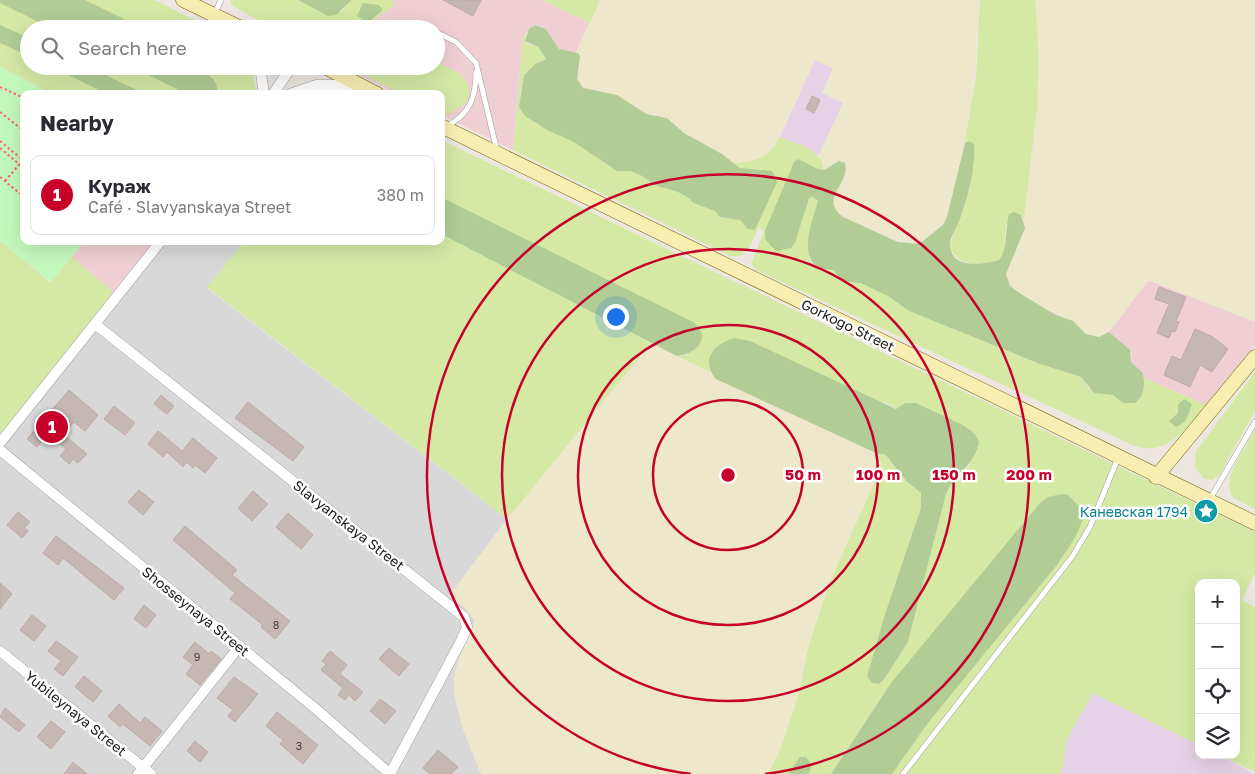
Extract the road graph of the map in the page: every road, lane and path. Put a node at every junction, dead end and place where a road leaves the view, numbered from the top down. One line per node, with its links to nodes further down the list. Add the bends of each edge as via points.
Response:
1 (183, 0): 3 (main road)
2 (221, 0): 3 (lane)
3 (214, 15): 4 (main road)
4 (222, 20)
5 (445, 36): 6 (lane, via 456,42)
6 (476, 63): 18 (lane, via 476,85 470,106 456,122); 23 (lane)
7 (261, 75): 12 (street)
8 (286, 75): 13 (street)
9 (340, 75): 10 (main road)
10 (361, 86): 14 (street, via 338,83); 15 (main road)
11 (0, 87): 16 (path)
12 (263, 90)
13 (277, 90)
14 (302, 90)
15 (369, 90)
16 (20, 96)
17 (0, 112): 19 (path)
18 (445, 126)
19 (20, 128)
20 (445, 128): 23 (main road, Gorkogo Street)
21 (0, 141): 24 (path)
22 (0, 148): 25 (path)
23 (498, 154): 35 (main road, Gorkogo Street)
24 (20, 158)
25 (19, 164): 27 (path)
26 (0, 178): 27 (path)
27 (5, 181): 28 (path)
28 (20, 194)
29 (158, 245): 30 (street)
30 (95, 324): 33 (street); 43 (street, Slavyanskaya Street, via 464,617 467,627 462,639)
31 (1255, 357): 36 (main road)
32 (1255, 422): 37 (lane)
33 (0, 443)
34 (0, 450): 39 (street, Shosseynaya Street)
35 (1118, 458): 36 (main road, Gorkogo Street); 44 (lane, via 1090,527 1072,557)
36 (1156, 477): 37 (main road, Gorkogo Street)
37 (1209, 502): 38 (main road, Gorkogo Street)
38 (1255, 523)
39 (239, 646): 41 (street); 43 (street, Shosseynaya Street)
40 (0, 651): 41 (street, Yubileynaya Street)
41 (140, 771): 42 (street, Yubileynaya Street)
42 (151, 774)
43 (390, 774)
44 (903, 774)

